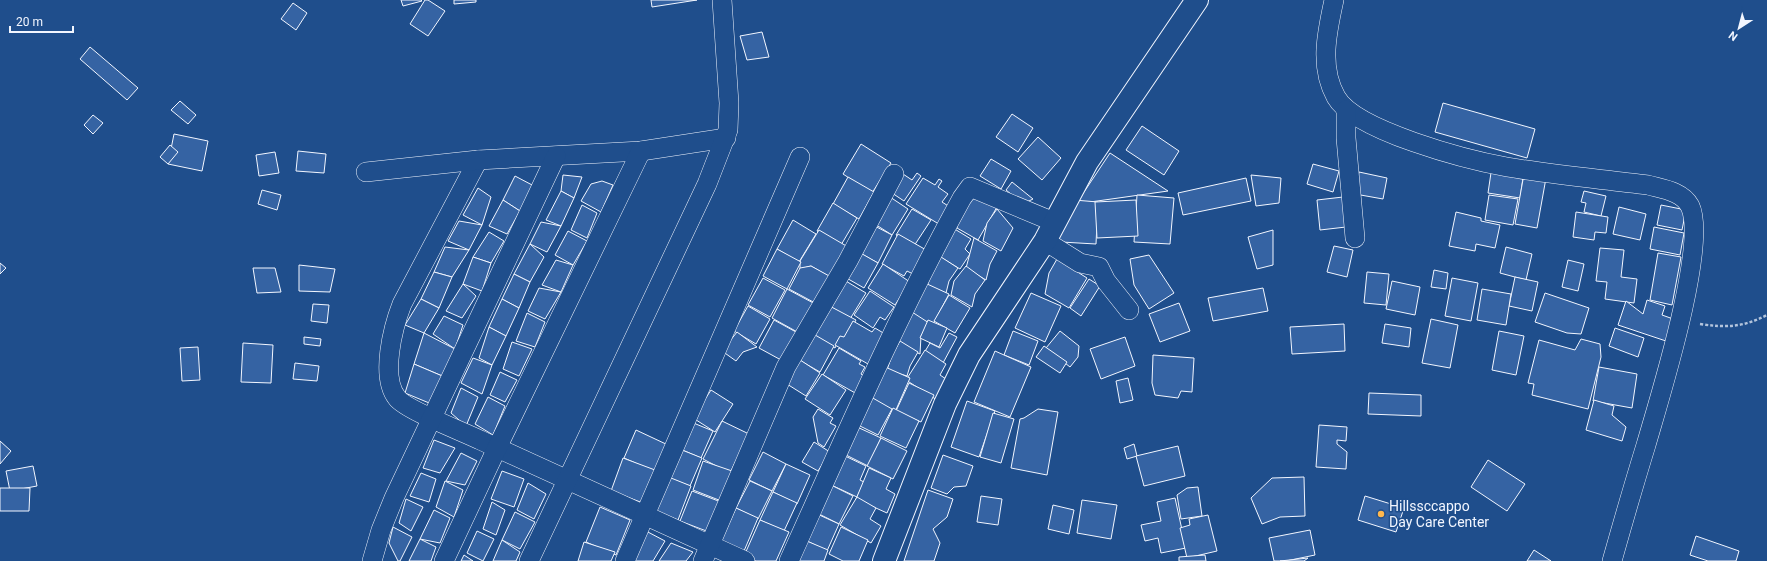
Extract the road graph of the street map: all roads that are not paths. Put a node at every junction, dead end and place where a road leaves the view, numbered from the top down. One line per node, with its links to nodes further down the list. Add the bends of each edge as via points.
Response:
1 (722, 0): 5 (street, via 729,103)
2 (1197, 0): 12 (street, via 1087,162)
3 (1334, 0): 4 (street, via 1327,34 1326,62 1336,98)
4 (1346, 110): 13 (street, via 1346,138); 27 (street, via 1399,137 1460,155 1506,167 1648,185 1669,190 1690,206 1694,226 1693,249 1680,321)
5 (726, 138): 6 (street); 17 (street, via 707,184)
6 (641, 151): 7 (street); 16 (street)
7 (556, 156): 9 (street); 15 (street)
8 (800, 157): 18 (street)
9 (478, 160): 10 (street); 15 (street, via 402,304 391,338 392,391 397,399)
10 (366, 172)
11 (894, 174): 19 (street, via 848,261 786,367)
12 (1049, 232): 14 (street, via 1080,262 1099,267 1106,281); 25 (street, via 970,187 899,320); 26 (street, via 969,355 945,404)
13 (1356, 238)
14 (1129, 310)
15 (432, 418): 16 (street); 20 (street, via 394,498)
16 (497, 448): 17 (street); 21 (street)
17 (566, 479): 18 (street); 22 (street)
18 (644, 516): 19 (street); 23 (street)
19 (707, 553): 24 (street)
20 (372, 561)
21 (444, 561)
22 (528, 561)
23 (625, 561)
24 (746, 561)
25 (789, 561)
26 (884, 561)
27 (1612, 561)

